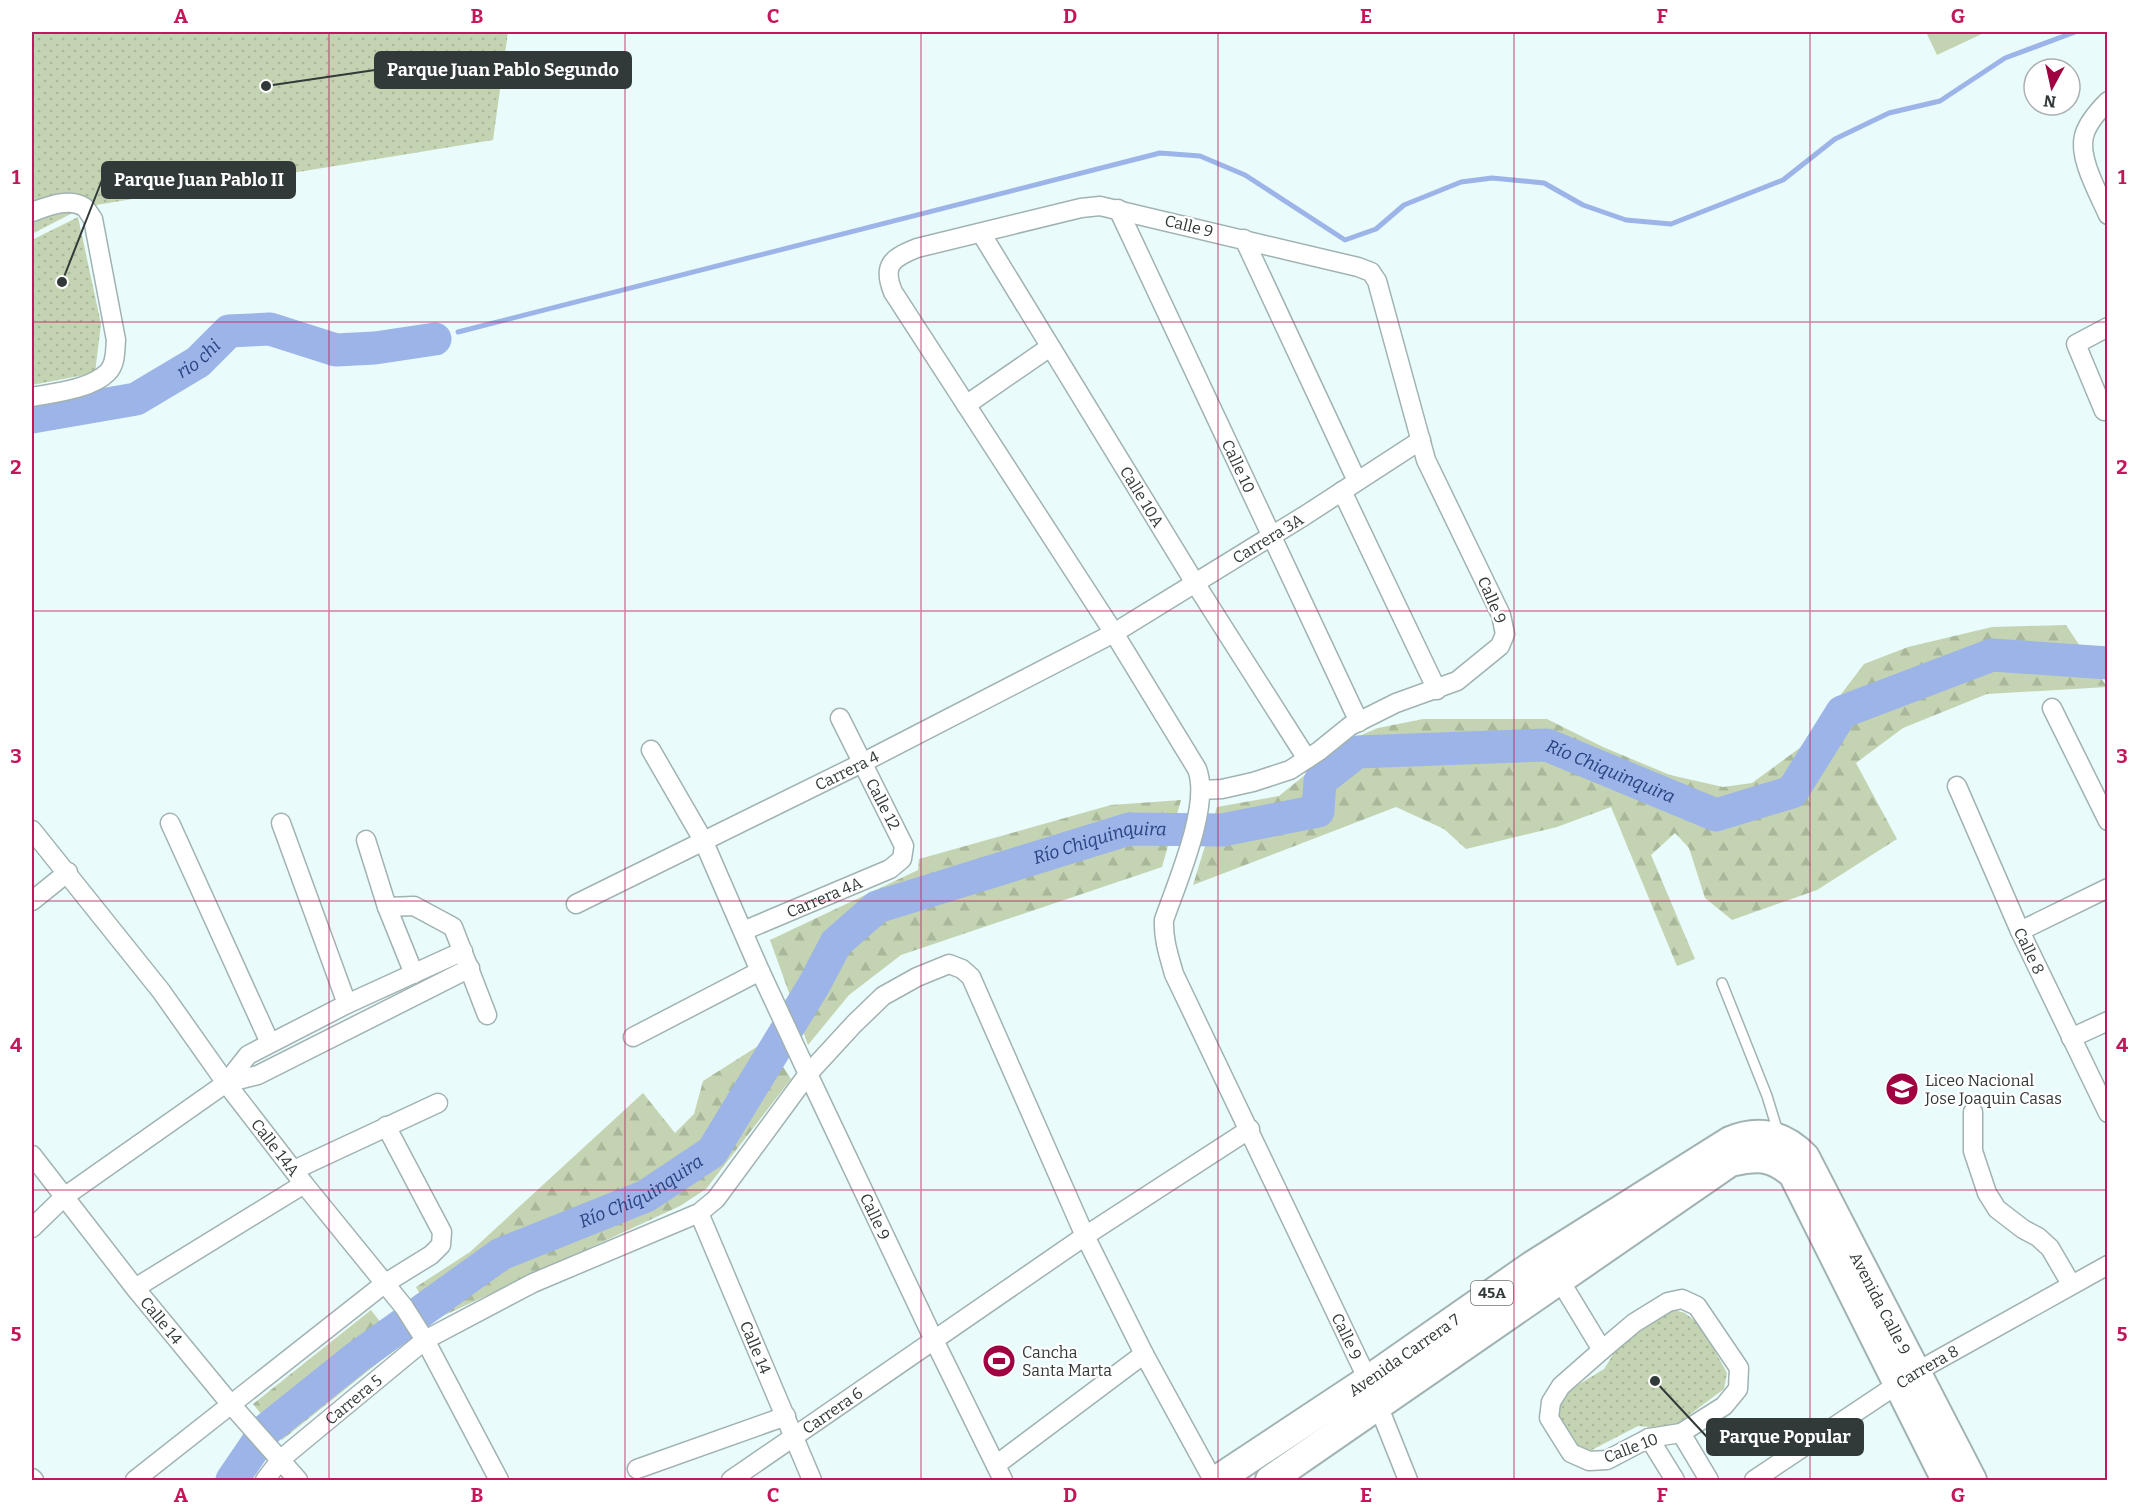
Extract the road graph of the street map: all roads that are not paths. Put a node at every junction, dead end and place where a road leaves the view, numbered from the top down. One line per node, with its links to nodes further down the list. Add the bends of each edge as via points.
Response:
1 (2108, 101): 4 (street, via 2084,135 2083,155)
2 (1118, 209): 5 (street, Calle 9, via 1081,208); 6 (street, Calle 9); 14 (street, Calle 10)
3 (32, 212): 9 (street, via 70,203 83,207 93,219 116,340 115,356 107,373 65,391)
4 (2108, 216)
5 (981, 233): 8 (street, Calle 10A); 10 (street, Calle 9, via 917,248 903,254 888,270 892,292)
6 (1244, 239): 12 (street, Calle 9, via 1371,272 1377,281); 13 (street)
7 (2108, 327): 11 (street, via 2076,344 2104,411)
8 (1050, 347): 10 (street); 15 (street, Calle 10A)
9 (32, 397)
10 (966, 405): 16 (street, Calle 9)
11 (2108, 409)
12 (1421, 440): 13 (street, Carrera 3A); 17 (street, Calle 9, via 1426,460 1501,615 1505,634 1500,646 1474,669)
13 (1349, 486): 14 (street, Carrera 3A); 17 (street)
14 (1270, 536): 15 (street, Carrera 3A); 20 (street, Calle 10)
15 (1195, 583): 16 (street, Carrera 3A); 22 (street, Calle 10A)
16 (1114, 633): 23 (street, Carrera 4); 25 (street, Calle 9, via 1197,769)
17 (1437, 690): 20 (street, Calle 9, via 1396,703)
18 (2052, 708): 26 (street)
19 (840, 718): 23 (street, Calle 12)
20 (1359, 722): 22 (street, Calle 9)
21 (651, 750): 31 (street, Calle 9)
22 (1307, 759): 25 (street, Calle 9, via 1290,771 1222,789)
23 (862, 763): 31 (street, Carrera 4); 32 (street, Calle 12, via 904,846)
24 (1957, 786): 39 (street, Calle 8)
25 (1201, 799): 57 (street, Calle 9, via 1163,933 1174,974)
26 (2108, 821)
27 (281, 823): 45 (street)
28 (170, 824): 50 (street)
29 (32, 830): 33 (street, Calle 14A)
30 (366, 840): 37 (street)
31 (703, 840): 36 (street, Carrera 4); 38 (street, Calle 9)
32 (902, 859): 38 (street, Carrera 4A, via 890,869)
33 (68, 872): 35 (street); 52 (street, Calle 14A, via 161,991)
34 (2108, 888): 39 (street)
35 (32, 900)
36 (576, 904)
37 (387, 907): 40 (street, via 414,906 453,927); 43 (street)
38 (743, 931): 42 (street, Calle 9)
39 (2020, 931): 49 (street, Calle 8)
40 (463, 951): 41 (street); 43 (street)
41 (470, 968): 46 (street); 52 (street, via 258,1075)
42 (760, 971): 48 (street); 51 (street, Calle 9)
43 (414, 974): 45 (street)
44 (1722, 983): 58 (lane, via 1767,1096)
45 (347, 1004): 50 (street)
46 (487, 1015)
47 (2108, 1021): 49 (street)
48 (633, 1037)
49 (2071, 1038): 55 (street, Calle 8)
50 (270, 1043): 52 (street, via 248,1054)
51 (808, 1074): 62 (street, via 716,1199); 64 (street, via 883,996 949,964 962,969 972,977); 71 (street, Calle 9)
52 (226, 1083): 60 (street, Calle 14A); 61 (street)
53 (438, 1103): 56 (street)
54 (1974, 1112): 68 (street, via 1973,1151 1987,1193 1997,1209 2050,1248)
55 (2108, 1113)
56 (386, 1126): 60 (street); 67 (street, via 442,1232 441,1245 430,1255)
57 (1250, 1129): 64 (street); 75 (street, Calle 9)
58 (1772, 1148): 66 (main road, Avenida Carrera 7 / 45A, via 1730,1162); 74 (main road, Avenida Calle 9 / 45A, via 1793,1174); 75 (main road, Avenida Carrera 7 / 45A, via 1760,1134 1730,1141 1530,1267)
59 (32, 1155): 61 (street, Calle 14)
60 (299, 1177): 67 (street, Calle 14A); 69 (street)
61 (64, 1197): 63 (street); 69 (street, Calle 14)
62 (699, 1213): 70 (street, Carrera 5); 78 (street, Calle 14)
63 (32, 1228)
64 (1085, 1236): 71 (street); 73 (street)
65 (2108, 1265): 68 (street, Carrera 8)
66 (1559, 1279): 72 (street); 77 (main road, Avenida Carrera 7 / 45A)
67 (384, 1284): 70 (street, Calle 14A); 76 (street)
68 (2071, 1284): 74 (street, Carrera 8)
69 (135, 1288): 76 (street, Calle 14)
70 (422, 1334): 82 (street, Carrera 5); 88 (street, Calle 14A)
71 (934, 1340): 80 (street, Carrera 6); 84 (street, Calle 9)
72 (1602, 1350): 79 (street, Calle 10, via 1634,1323 1668,1302 1682,1299 1697,1306 1739,1368 1738,1389 1724,1406); 81 (street, Calle 10, via 1561,1386 1551,1402 1548,1418 1571,1453 1588,1461 1607,1460)
73 (1144, 1354): 84 (street); 91 (street)
74 (1907, 1378): 96 (street, Carrera 8); 97 (main road, Avenida Calle 9 / 45A); 98 (main road, Avenida Calle 9 / 45A)
75 (1368, 1380): 77 (street, Calle 9); 91 (main road, Avenida Carrera 7 / 45A)
76 (232, 1403): 82 (street, Calle 14); 85 (street)
77 (1378, 1407): 92 (main road, Avenida Carrera 7 / 45A); 93 (street, Calle 9)
78 (786, 1416): 80 (street, Calle 14); 83 (street)
79 (1681, 1433): 81 (street, Calle 10); 95 (street, Calle 10)
80 (795, 1437): 89 (street, Carrera 6); 90 (street, Calle 14)
81 (1649, 1437): 94 (street)
82 (275, 1453): 86 (street, Carrera 5); 87 (street, Calle 14)
83 (637, 1469)
84 (1000, 1473)
85 (135, 1480)
86 (265, 1480)
87 (298, 1480)
88 (499, 1480)
89 (731, 1480)
90 (812, 1480)
91 (1215, 1480)
92 (1270, 1480)
93 (1408, 1480)
94 (1675, 1480)
95 (1709, 1480)
96 (1754, 1480)
97 (1946, 1480)
98 (1972, 1480)

